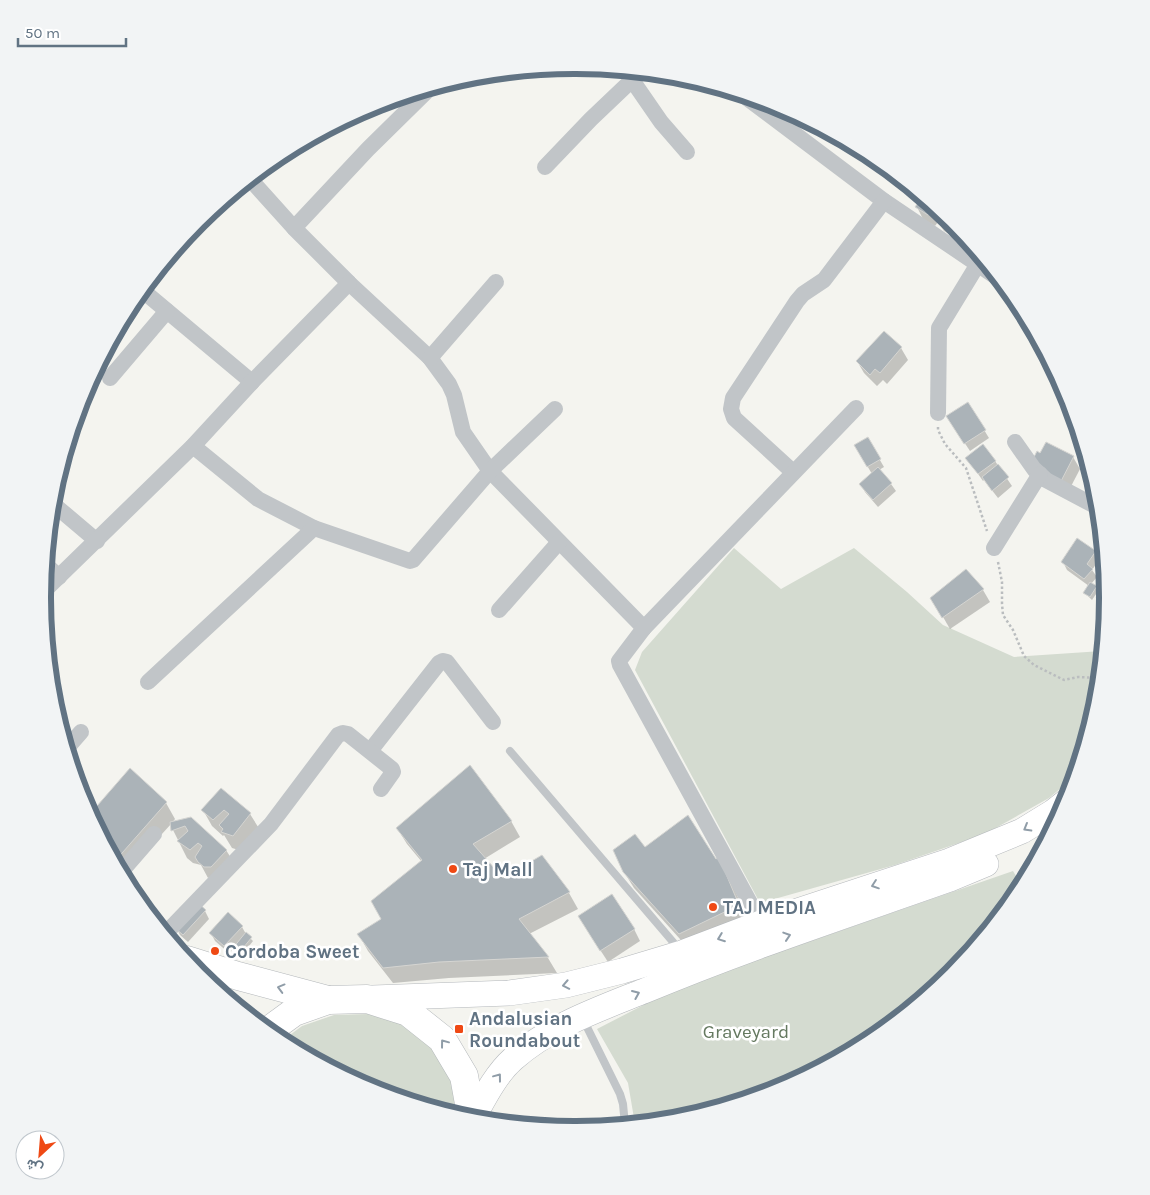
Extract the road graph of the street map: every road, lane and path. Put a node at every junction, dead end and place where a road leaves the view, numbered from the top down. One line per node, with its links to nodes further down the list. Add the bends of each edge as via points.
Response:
1 (628, 77): 6 (street)
2 (631, 77): 5 (street, via 661,122)
3 (420, 98): 9 (street)
4 (762, 109): 8 (street)
5 (687, 152)
6 (545, 167)
7 (254, 184): 9 (street)
8 (884, 201): 10 (street); 26 (street, via 824,280 797,301 733,398 731,409 734,418)
9 (294, 228): 14 (street)
10 (965, 248)
11 (971, 254): 12 (street)
12 (978, 264): 22 (street, via 939,328)
13 (496, 282): 17 (street)
14 (349, 283): 17 (street); 19 (street)
15 (148, 295): 16 (street)
16 (167, 311): 18 (street); 19 (street)
17 (430, 358): 25 (street, via 454,395 463,432)
18 (110, 378)
19 (252, 382): 24 (street)
20 (856, 408): 26 (street)
21 (555, 409): 25 (street)
22 (938, 413): 33 (path, via 938,430 945,444 966,468)
23 (1015, 442): 27 (street)
24 (193, 446): 30 (street, via 258,499); 31 (street)
25 (490, 471): 30 (street, via 413,560); 32 (street)
26 (793, 472): 38 (street)
27 (1040, 474): 28 (street); 33 (street)
28 (1090, 504)
29 (59, 509): 31 (street)
30 (314, 528): 40 (street)
31 (96, 541): 35 (street)
32 (559, 542): 37 (street); 38 (street)
33 (994, 548): 39 (path, via 1002,582 1003,615 1024,656 1034,665 1064,680)
34 (52, 570): 35 (street)
35 (59, 577): 36 (street)
36 (51, 584)
37 (499, 610)
38 (644, 628): 52 (street, via 620,658 620,665)
39 (1092, 678)
40 (148, 682)
41 (493, 722): 44 (street, via 443,661)
42 (81, 732): 43 (street)
43 (72, 742)
44 (370, 751): 46 (street, via 393,772); 53 (street, via 348,734 338,735 270,824)
45 (510, 751): 54 (lane)
46 (381, 789)
47 (1053, 812): 51 (main road, one-way to 51)
48 (154, 834): 50 (street)
49 (1040, 839): 51 (main road, via 1028,846)
50 (126, 866)
51 (950, 870): 52 (main road, one-way to 52); 58 (main road, one-way to 51)
52 (761, 923): 54 (main road, one-way to 54)
53 (170, 929)
54 (682, 953): 56 (main road, one-way to 56, via 566,985 509,993)
55 (202, 965): 57 (highway, one-way to 55)
56 (367, 999): 57 (highway); 60 (highway, one-way to 56, via 464,1076 442,1039 408,1012)
57 (328, 1000): 59 (highway, via 294,1012)
58 (582, 1017): 61 (main road, one-way to 58, via 511,1060 533,1042); 62 (lane, via 620,1094)
59 (275, 1026)
60 (470, 1110)
61 (476, 1112)
62 (624, 1119)

